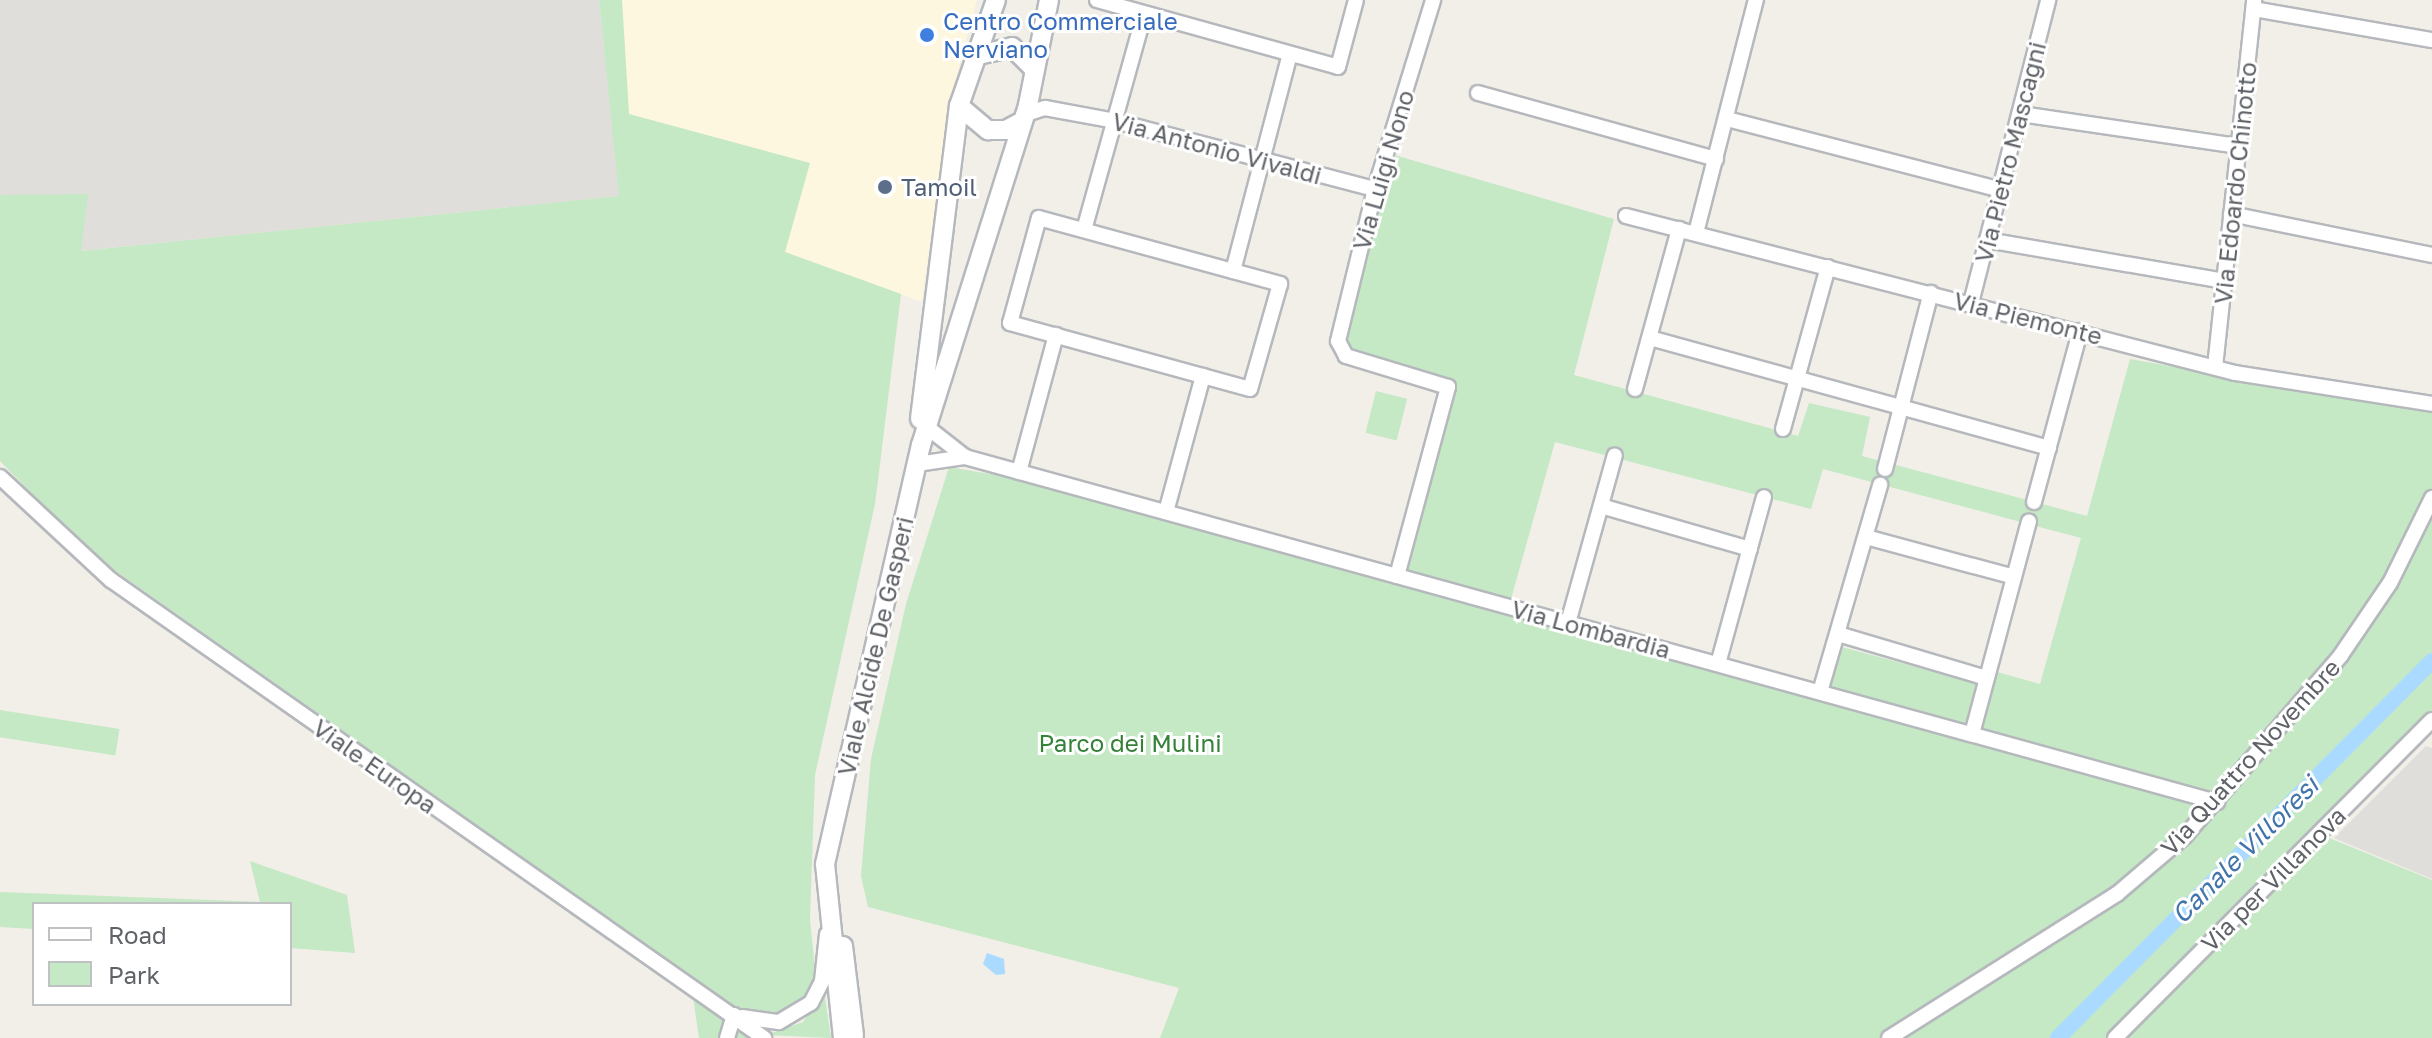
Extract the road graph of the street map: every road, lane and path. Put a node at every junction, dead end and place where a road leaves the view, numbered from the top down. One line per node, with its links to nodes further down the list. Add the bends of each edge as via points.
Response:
1 (996, 0): 12 (street, Viale Alcide De Gasperi)
2 (1049, 0): 13 (street, Viale Alcide De Gasperi)
3 (1097, 0): 9 (street)
4 (1356, 0): 11 (street, via 1338,67)
5 (1433, 0): 24 (street, Via Luigi Nono)
6 (1756, 0): 19 (street)
7 (2048, 0): 17 (street, Via Pietro Mascagni)
8 (2254, 4): 10 (street); 21 (street, Via Edoardo Chinotto)
9 (1144, 15): 11 (street); 20 (street)
10 (2432, 40)
11 (1290, 54): 23 (street)
12 (974, 56): 13 (street, via 1012,47); 15 (street, Viale Alcide De Gasperi)
13 (1033, 74): 16 (street); 18 (street, Viale Alcide De Gasperi)
14 (1478, 93): 22 (street)
15 (959, 106): 18 (street, via 988,130 1006,130); 49 (street, Viale Alcide De Gasperi)
16 (1059, 109): 18 (street, Via Antonio Vivaldi); 20 (street, Via Antonio Vivaldi)
17 (2021, 114): 21 (street); 25 (street, Via Pietro Mascagni)
18 (1022, 118): 49 (street, Viale Alcide De Gasperi)
19 (1727, 119): 22 (street); 25 (street)
20 (1115, 121): 23 (street, Via Antonio Vivaldi); 29 (street)
21 (2239, 146): 26 (street, Via Edoardo Chinotto)
22 (1716, 159): 30 (street)
23 (1263, 160): 24 (street, Via Antonio Vivaldi); 34 (street)
24 (1375, 189): 64 (street, Via Luigi Nono, via 1338,341 1346,356 1448,387)
25 (2001, 190): 31 (street, Via Pietro Mascagni)
26 (2231, 214): 32 (street); 35 (street, Via Edoardo Chinotto)
27 (1626, 216): 28 (street, Via Piemonte)
28 (1679, 229): 30 (street, Via Piemonte); 40 (street)
29 (1084, 230): 34 (street); 39 (street, via 1039,218 1010,323)
30 (1696, 233): 33 (street, Via Piemonte)
31 (1987, 240): 35 (street); 37 (street, Via Pietro Mascagni)
32 (2432, 255)
33 (1828, 267): 36 (street, Via Piemonte); 43 (street)
34 (1233, 271): 42 (street, via 1280,284 1250,389)
35 (2224, 281): 41 (street, Via Edoardo Chinotto)
36 (1931, 293): 37 (street, Via Piemonte); 46 (street)
37 (1971, 303): 38 (street, Via Piemonte)
38 (2080, 331): 41 (street, Via Piemonte); 48 (street)
39 (1056, 335): 42 (street); 53 (street)
40 (1650, 338): 43 (street); 44 (street)
41 (2215, 367): 45 (street, Via Piemonte)
42 (1203, 376): 60 (street)
43 (1797, 379): 46 (street); 47 (street)
44 (1635, 389)
45 (2432, 404)
46 (1901, 408): 48 (street); 52 (street)
47 (1783, 429)
48 (2049, 448): 58 (street)
49 (922, 452): 51 (street, Via Lombardia); 51 (street, Via Lombardia); 74 (street, Viale Alcide De Gasperi)
50 (1615, 455): 59 (street)
51 (965, 457): 53 (street, Via Lombardia)
52 (1885, 469)
53 (1019, 472): 60 (street, Via Lombardia)
54 (0, 477): 76 (street, Viale Europa, via 76,553 119,586)
55 (1880, 485): 62 (street)
56 (1764, 497): 63 (street)
57 (2432, 498): 73 (street, Via Quattro Novembre, via 2390,583 2341,655)
58 (2034, 502)
59 (1601, 506): 63 (street); 66 (street)
60 (1166, 512): 64 (street, Via Lombardia)
61 (2029, 522): 65 (street)
62 (1866, 537): 65 (street); 67 (street)
63 (1750, 549): 68 (street)
64 (1397, 576): 66 (street, Via Lombardia)
65 (2014, 577): 69 (street)
66 (1568, 623): 68 (street, Via Lombardia)
67 (1838, 634): 69 (street); 70 (street)
68 (1718, 664): 70 (street, Via Lombardia)
69 (1987, 678): 72 (street)
70 (1820, 692): 72 (street, Via Lombardia)
71 (2432, 720): 82 (street, Via per Villanova)
72 (1972, 734): 73 (street, Via Lombardia)
73 (2217, 802): 81 (street, Via Quattro Novembre, via 2117,894)
74 (836, 810): 75 (street, Viale Alcide De Gasperi, via 825,864); 80 (street, Viale Alcide De Gasperi, via 839,912)
75 (829, 920): 76 (street, via 822,981 811,1003 779,1022); 79 (street, Viale Alcide De Gasperi)
76 (734, 1015): 77 (street); 78 (street, Viale Europa)
77 (727, 1038)
78 (764, 1038)
79 (843, 1038)
80 (854, 1038)
81 (1889, 1038)
82 (2115, 1038)

